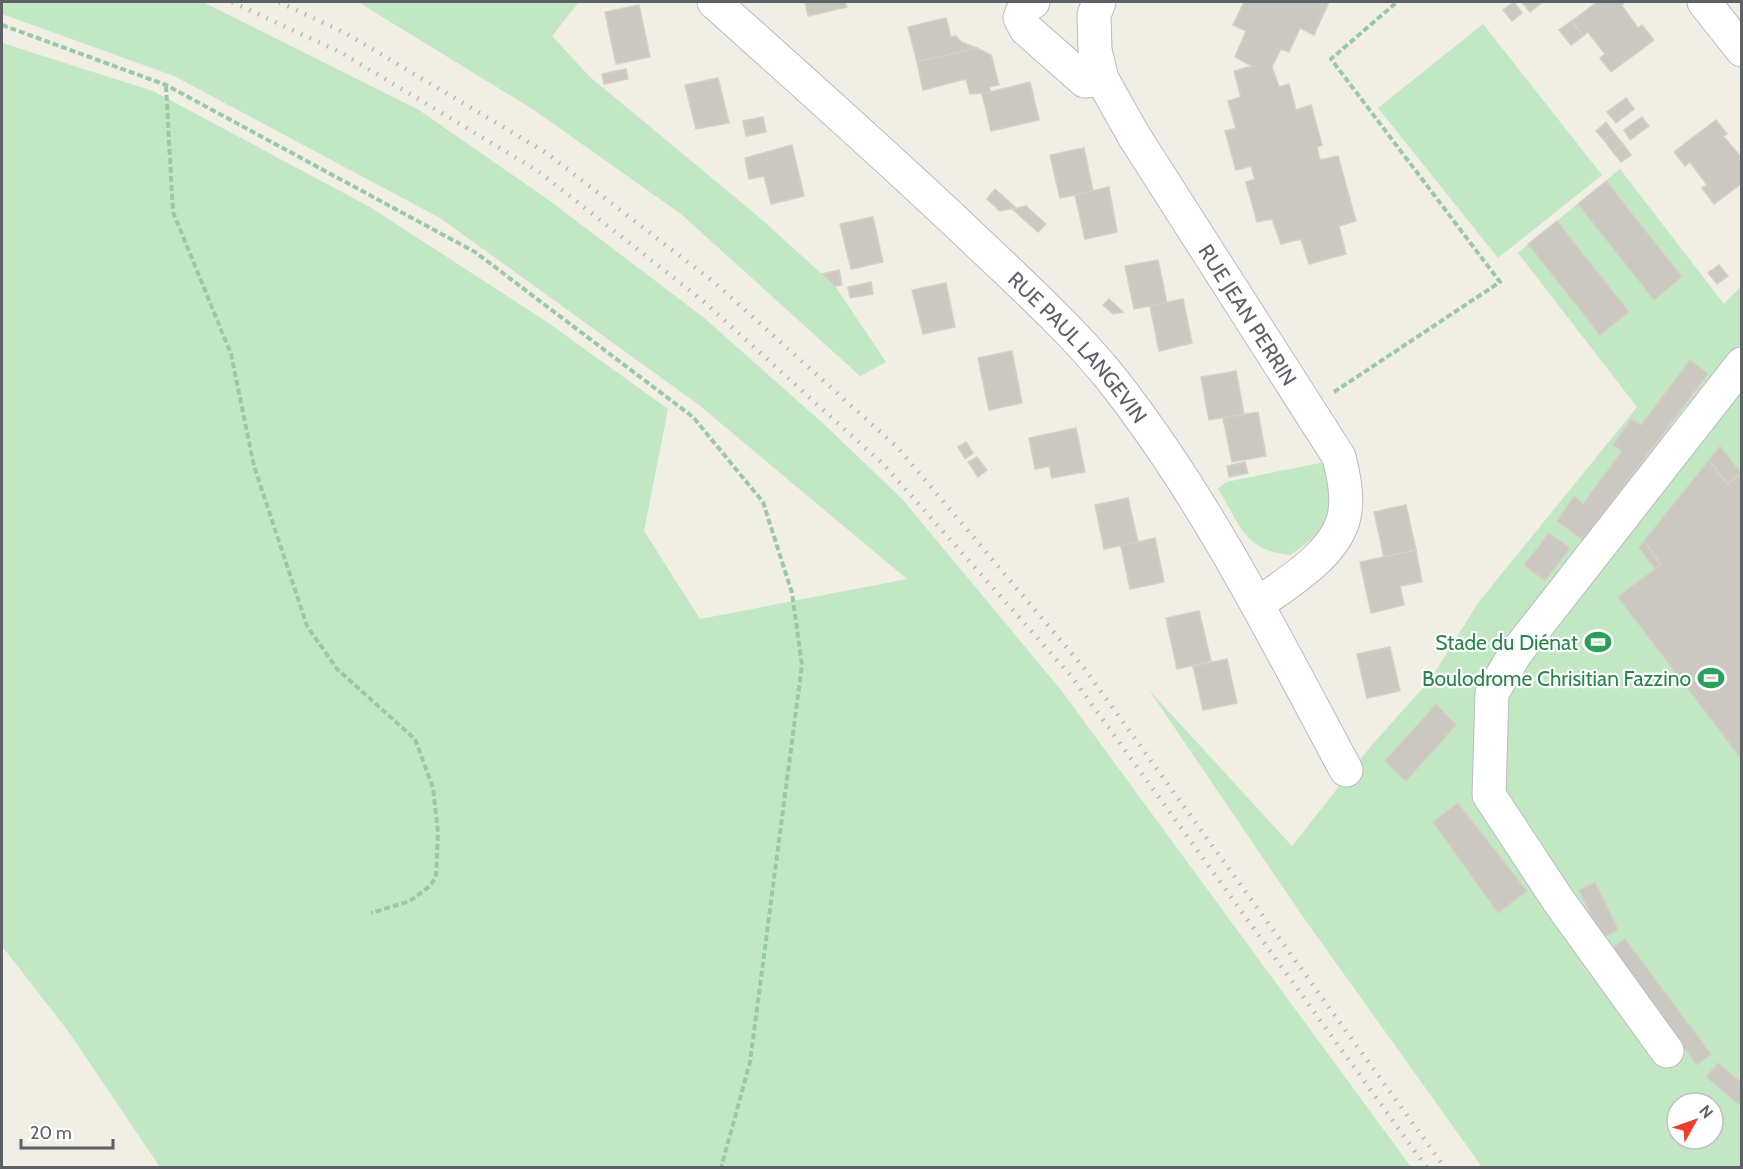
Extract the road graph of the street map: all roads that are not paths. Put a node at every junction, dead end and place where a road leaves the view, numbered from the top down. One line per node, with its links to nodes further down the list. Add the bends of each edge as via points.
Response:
1 (714, 2): 8 (street, RUE PAUL LANGEVIN, via 978,242 1109,376 1196,499)
2 (1032, 2): 6 (street, via 1020,18 1026,29 1085,81)
3 (1099, 2): 6 (street, RUE JEAN PERRIN, via 1094,15 1095,50)
4 (1704, 2): 5 (street)
5 (1742, 50)
6 (1102, 79): 8 (street, RUE JEAN PERRIN, via 1134,136 1339,457 1346,488 1342,521 1328,547)
7 (1742, 364): 10 (street, via 1515,654 1492,693 1489,795 1558,900)
8 (1257, 605): 9 (street, RUE PAUL LANGEVIN)
9 (1346, 770)
10 (1667, 1051)

